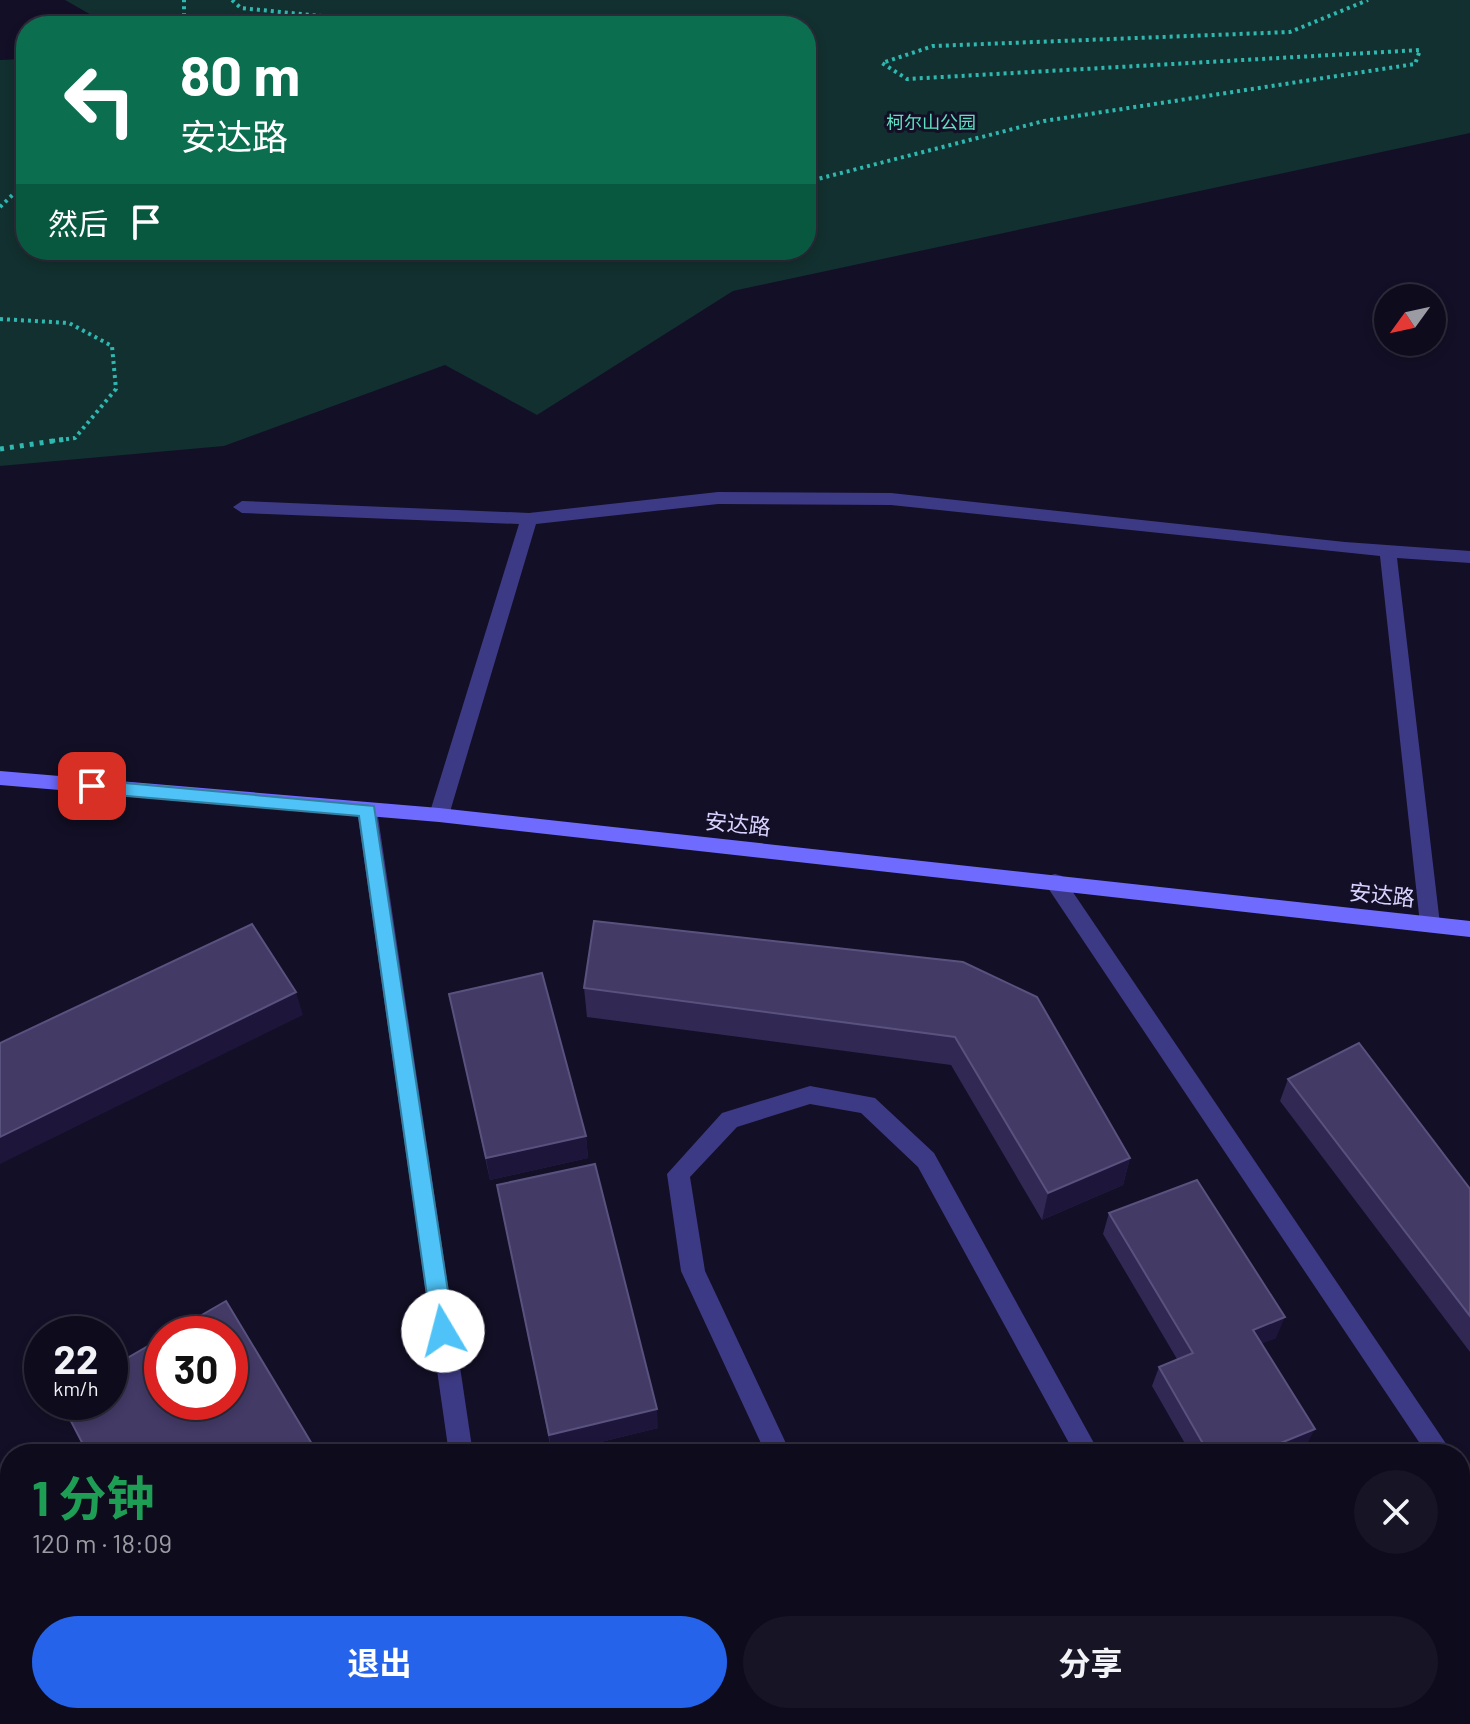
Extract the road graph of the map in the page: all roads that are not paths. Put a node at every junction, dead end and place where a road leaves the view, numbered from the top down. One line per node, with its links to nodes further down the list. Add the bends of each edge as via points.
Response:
1 (242, 507): 2 (street)
2 (529, 519): 3 (street, via 718,498 891,499); 7 (street)
3 (1388, 551): 4 (street); 9 (street)
4 (1470, 557)
5 (0, 778): 6 (street, 安达路)
6 (367, 810): 7 (street, 安达路); 11 (street)
7 (439, 815): 8 (street, 安达路)
8 (1055, 882): 9 (street, 安达路); 14 (street)
9 (1430, 924): 10 (street, 安达路)
10 (1470, 929)
11 (460, 1444)
12 (774, 1444): 13 (street, via 693,1271 678,1174 730,1120 810,1095 867,1105 926,1160)
13 (1082, 1444)
14 (1434, 1444)

